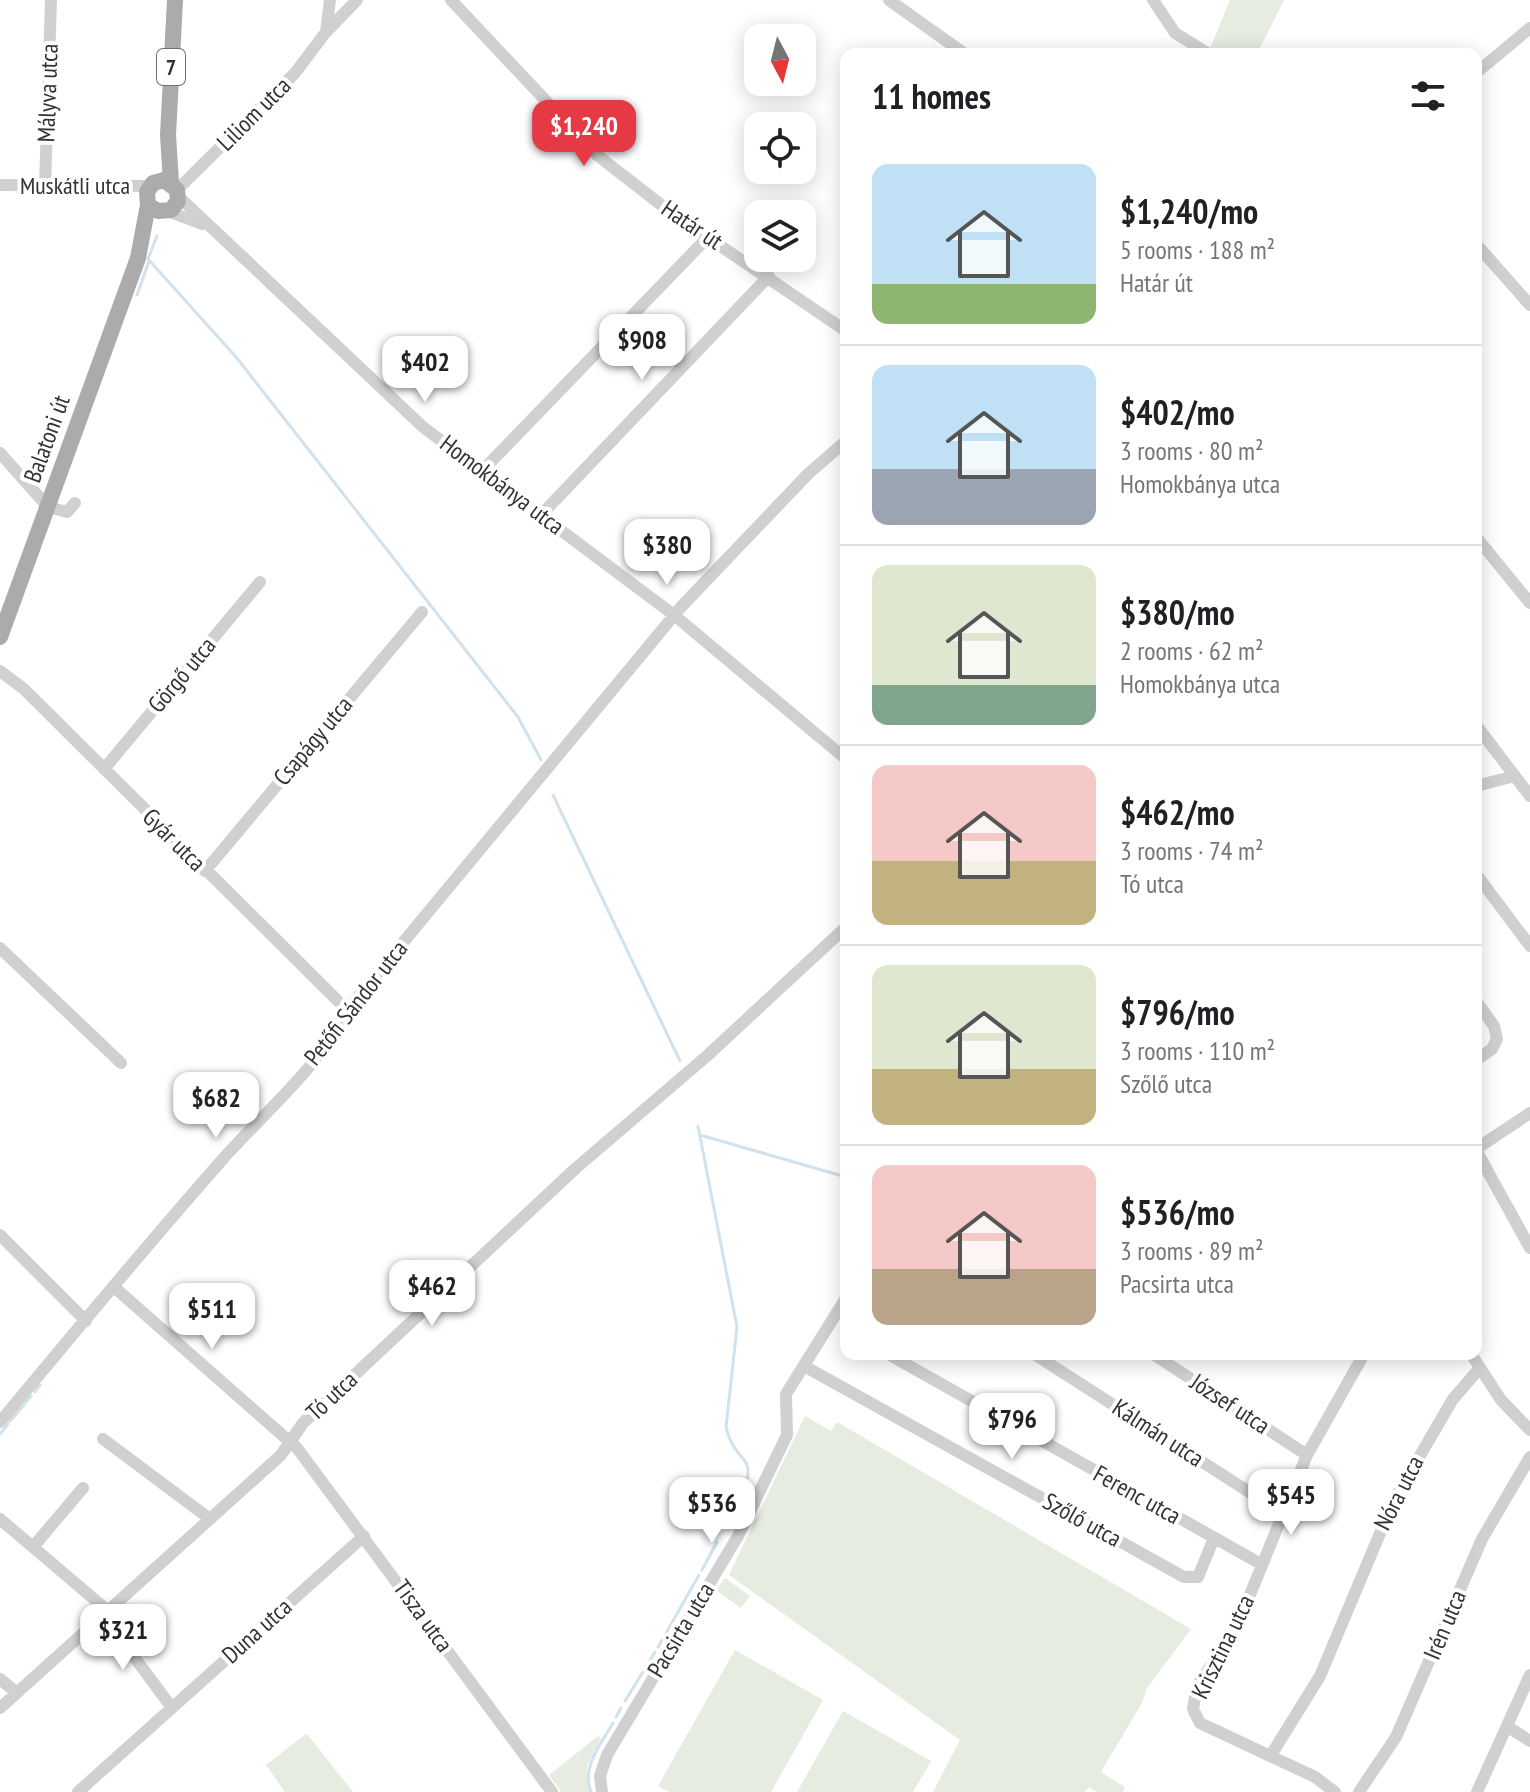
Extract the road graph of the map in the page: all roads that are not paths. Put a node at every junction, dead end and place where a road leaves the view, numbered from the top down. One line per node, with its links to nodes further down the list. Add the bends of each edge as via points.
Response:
1 (51, 0): 14 (street, Mályva utca)
2 (175, 0): 15 (main road, 7)
3 (330, 0): 9 (street)
4 (357, 0): 9 (street, Liliom utca)
5 (451, 0): 19 (street, Határ út, via 597,155)
6 (889, 0): 10 (street)
7 (1153, 0): 11 (street, via 1175,33)
8 (1530, 28): 12 (street)
9 (326, 32): 15 (street, Liliom utca, via 304,61)
10 (957, 48)
11 (1199, 48)
12 (1482, 68)
13 (0, 185): 14 (street, Muskátli utca)
14 (45, 186): 15 (street, Muskátli utca)
15 (166, 187): 16 (main road, 7); 17 (main road, 7, via 176,204); 18 (street, Homokbánya utca)
16 (148, 205): 17 (main road); 21 (main road, Balatoni út / 7)
17 (166, 212): 18 (street, Homokbánya utca); 21 (main road, Balatoni út / 7)
18 (208, 227): 27 (street, Homokbánya utca, via 396,403)
19 (709, 236): 22 (street, Határ út); 27 (street)
20 (1482, 251): 23 (street)
21 (138, 258): 29 (main road, Balatoni út / 7)
22 (769, 276): 24 (street, Határ út); 30 (street)
23 (1530, 305)
24 (840, 327)
25 (840, 446): 35 (street, Petőfi Sándor utca)
26 (0, 453): 29 (street)
27 (482, 471): 30 (street, Homokbánya utca)
28 (75, 503): 29 (street, via 67,512)
29 (48, 507): 36 (main road, Balatoni út / 7)
30 (542, 514): 35 (street, Homokbánya utca)
31 (1482, 544): 33 (street)
32 (260, 582): 40 (street, Görgő utca)
33 (1530, 603)
34 (422, 612): 44 (street, Csapágy utca)
35 (674, 615): 39 (street, Homokbánya utca); 50 (street, Petőfi Sándor utca)
36 (0, 637)
37 (0, 671): 40 (street, Gyár utca)
38 (1482, 733): 41 (street)
39 (840, 754)
40 (104, 769): 44 (street, Gyár utca)
41 (1515, 776): 42 (street); 43 (street)
42 (1482, 784)
43 (1530, 796)
44 (205, 871): 50 (street, Gyár utca)
45 (1482, 882): 47 (street)
46 (840, 933): 74 (street, Tó utca, via 576,1168 303,1423)
47 (1530, 946)
48 (0, 948): 52 (street)
49 (1482, 1009): 51 (street, via 1497,1039)
50 (347, 1010): 59 (street, Petőfi Sándor utca, via 305,1069)
51 (1482, 1056)
52 (121, 1063)
53 (1530, 1113): 54 (street)
54 (1482, 1146)
55 (1482, 1160): 56 (street)
56 (1526, 1231): 58 (street)
57 (0, 1235): 61 (street)
58 (1530, 1248)
59 (114, 1287): 61 (street, Petőfi Sándor utca); 74 (street, Tisza utca)
60 (840, 1310): 62 (street, Pacsirta utca)
61 (86, 1321): 71 (street, Petőfi Sándor utca)
62 (833, 1323): 63 (street); 69 (street, Pacsirta utca)
63 (840, 1327)
64 (899, 1360): 82 (street, Ferenc utca)
65 (1043, 1360): 78 (street, Kálmán utca)
66 (1162, 1360): 75 (street, József utca)
67 (1361, 1360): 75 (street, Krisztina utca)
68 (1475, 1360): 70 (street)
69 (804, 1366): 82 (street, Szőlő utca, via 1184,1577 1198,1577); 96 (street, Pacsirta utca, via 785,1398 789,1425 784,1444 738,1536 607,1755 600,1776)
70 (1480, 1368): 72 (street); 93 (street, Nóra utca, via 1453,1399 1400,1488 1320,1676)
71 (0, 1422)
72 (1530, 1430)
73 (103, 1439): 80 (street)
74 (290, 1443): 80 (street, Tó utca); 81 (street, Tisza utca)
75 (1307, 1455): 78 (street, Krisztina utca)
76 (1530, 1457): 98 (street, Irén utca, via 1482,1539 1396,1737)
77 (83, 1488): 83 (street)
78 (1282, 1513): 84 (street, Krisztina utca)
79 (0, 1519): 83 (street)
80 (210, 1519): 85 (street, Tó utca)
81 (364, 1536): 90 (street, Duna utca); 95 (street, Tisza utca)
82 (1214, 1538): 84 (street, Ferenc utca)
83 (33, 1547): 85 (street)
84 (1261, 1564): 93 (street, Krisztina utca, via 1236,1629 1194,1694 1193,1709 1200,1723)
85 (105, 1613): 88 (street, Tó utca); 90 (street)
86 (1530, 1675): 91 (street)
87 (0, 1679): 88 (street)
88 (17, 1693): 89 (street, Tó utca)
89 (0, 1708)
90 (172, 1708): 94 (street, Duna utca)
91 (1508, 1727): 92 (street); 99 (street)
92 (1530, 1741)
93 (1271, 1755): 97 (street)
94 (78, 1792)
95 (552, 1792)
96 (602, 1792)
97 (1335, 1792)
98 (1359, 1792)
99 (1477, 1792)

